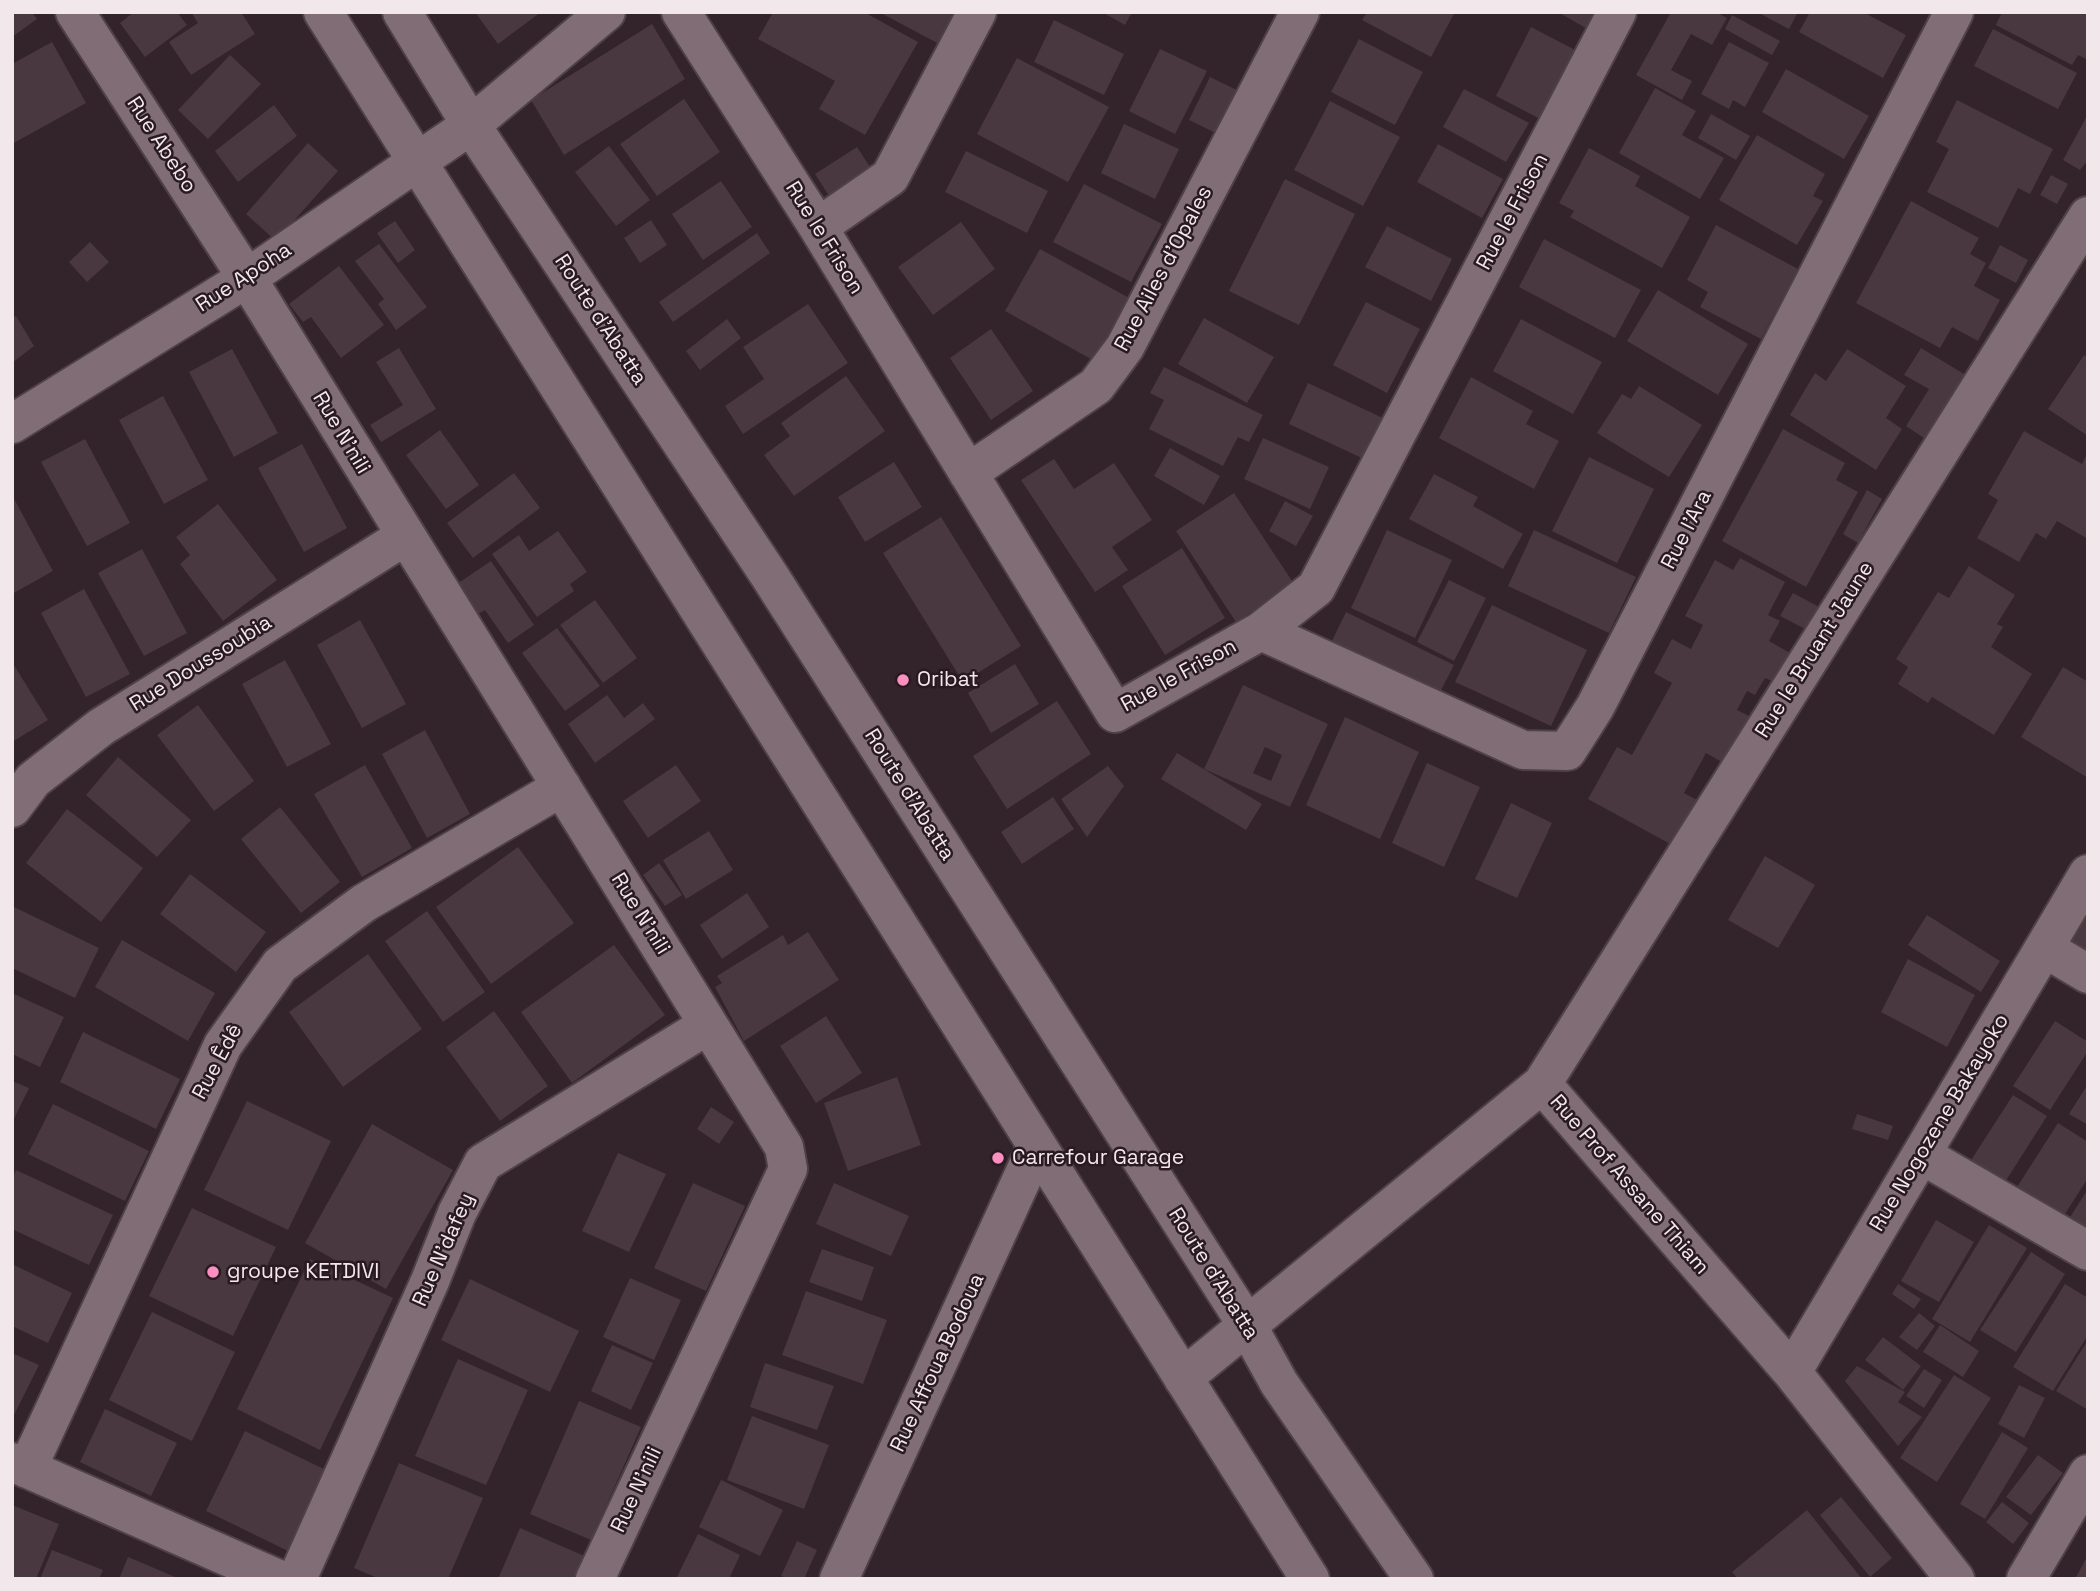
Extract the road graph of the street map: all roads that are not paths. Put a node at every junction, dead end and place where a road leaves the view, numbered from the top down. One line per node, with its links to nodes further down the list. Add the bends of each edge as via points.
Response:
1 (75, 12): 14 (street, Rue Abebo)
2 (323, 12): 11 (street)
3 (402, 12): 10 (street, Route d'Abatta)
4 (606, 12): 10 (street, Rue Apoha)
5 (681, 12): 13 (street, Rue le Frison)
6 (977, 12): 13 (street, via 890,177)
7 (1300, 12): 16 (street, Rue Ailes d'Opales, via 1125,347 1096,386)
8 (1617, 12): 18 (street, Rue le Frison, via 1315,589)
9 (1954, 12): 18 (street, Rue l'Ara, via 1595,707 1567,751 1523,750)
10 (471, 125): 11 (street, Rue Apoha); 29 (street, Route d'Abatta, via 769,575)
11 (418, 162): 14 (street, Rue Apoha); 26 (street)
12 (2088, 216): 25 (street, Rue le Bruant Jaune)
13 (818, 227): 16 (street, Rue le Frison)
14 (247, 278): 15 (street, Rue Apoha); 17 (street, Rue N'nili)
15 (12, 424)
16 (968, 473): 18 (street, Rue le Frison, via 1115,713)
17 (404, 537): 19 (street, Rue N'nili); 20 (street, Rue Doussoubia, via 101,727 33,780)
18 (1261, 631)
19 (562, 787): 24 (street, Rue N'nili); 32 (street, Rue Êdê, via 365,903 281,965 223,1045)
20 (12, 808)
21 (2088, 874): 22 (street, Rue Nogozene Bakayoko)
22 (2044, 948): 23 (street); 27 (street, Rue Nogozene Bakayoko)
23 (2088, 974)
24 (708, 1025): 35 (street, Rue N'dafey, via 483,1163); 36 (street, Rue N'nili, via 784,1147 788,1169)
25 (1542, 1084): 29 (street, Rue Prof Assane Thiam); 30 (street, Rue Prof Assane Thiam)
26 (1036, 1148): 31 (street); 37 (street, Rue Affoua Bodoua)
27 (1922, 1155): 28 (street); 30 (street, Rue Nogozene Bakayoko)
28 (2088, 1251)
29 (1247, 1325): 31 (street, Rue Prof Assane Thiam); 39 (street, Route d'Abatta, via 1279,1384)
30 (1792, 1373): 40 (street, Rue Prof Assane Thiam)
31 (1183, 1378): 38 (street)
32 (20, 1465): 34 (street)
33 (2088, 1474): 41 (street)
34 (278, 1579)
35 (297, 1579)
36 (595, 1579)
37 (839, 1579)
38 (1310, 1579)
39 (1414, 1579)
40 (1955, 1579)
41 (2026, 1579)

